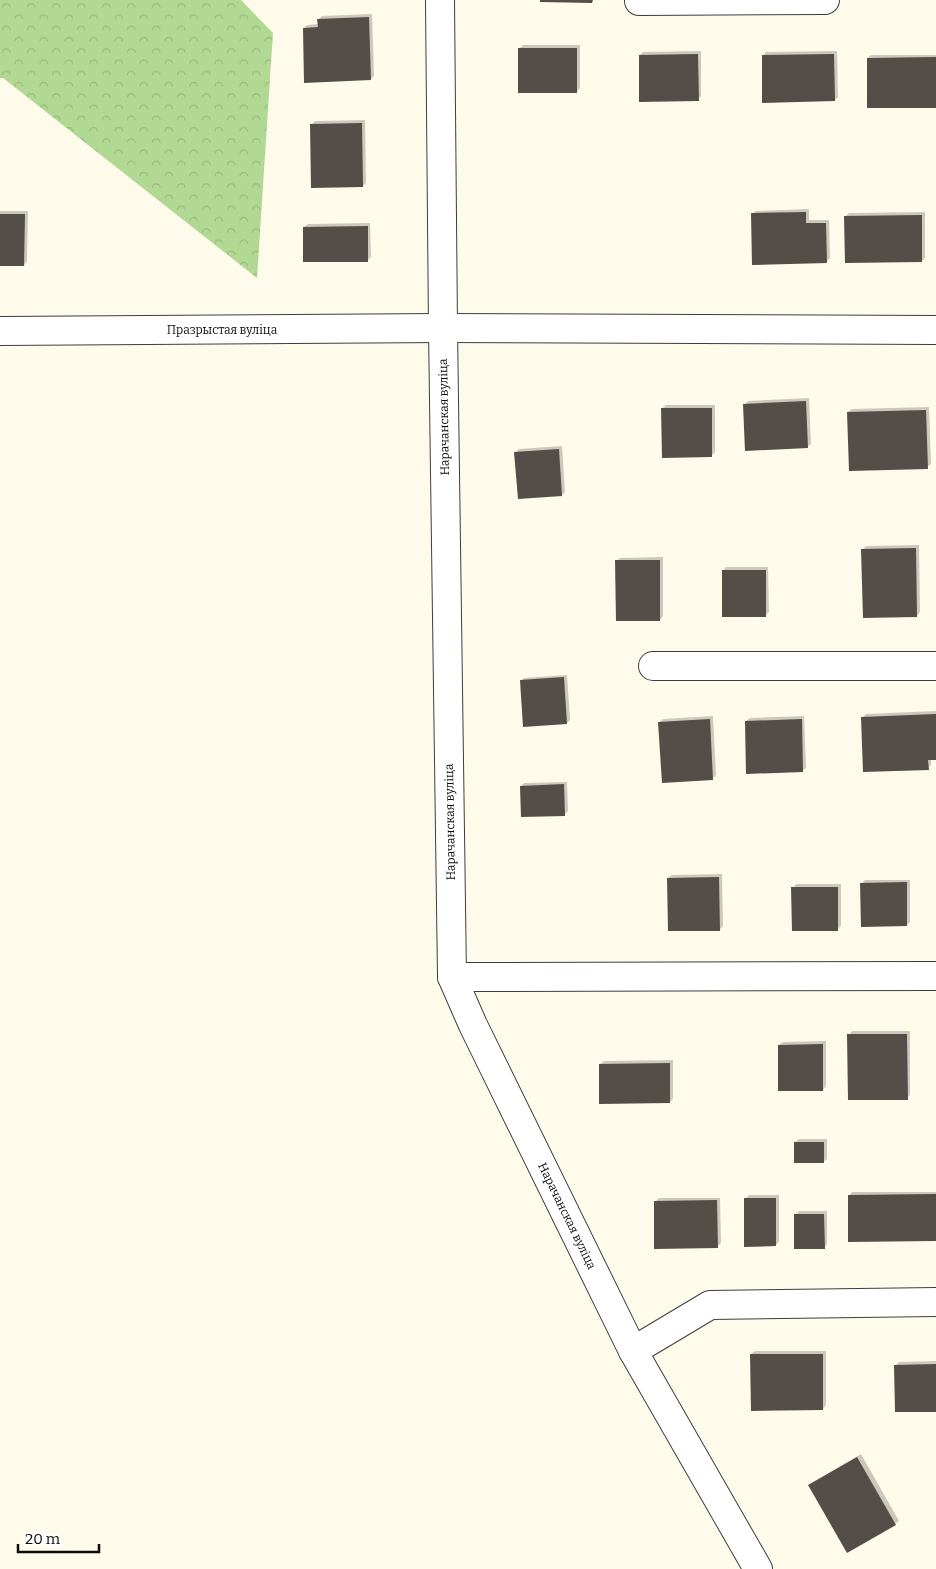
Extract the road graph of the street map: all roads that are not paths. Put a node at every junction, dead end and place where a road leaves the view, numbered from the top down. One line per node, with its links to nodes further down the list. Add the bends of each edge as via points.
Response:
1 (440, 0): 4 (street, Нарачанская вуліца)
2 (824, 0): 3 (street)
3 (638, 1)
4 (443, 328): 5 (street, Празрыстая вуліца); 6 (street, Празрыстая вуліца); 10 (street, Нарачанская вуліца)
5 (936, 330)
6 (0, 331)
7 (653, 666): 8 (street)
8 (936, 666)
9 (936, 976): 10 (street)
10 (452, 977): 12 (street, Нарачанская вуліца)
11 (936, 1302): 12 (street, via 710,1305)
12 (633, 1352): 13 (street, Нарачанская вуліца)
13 (758, 1569)

